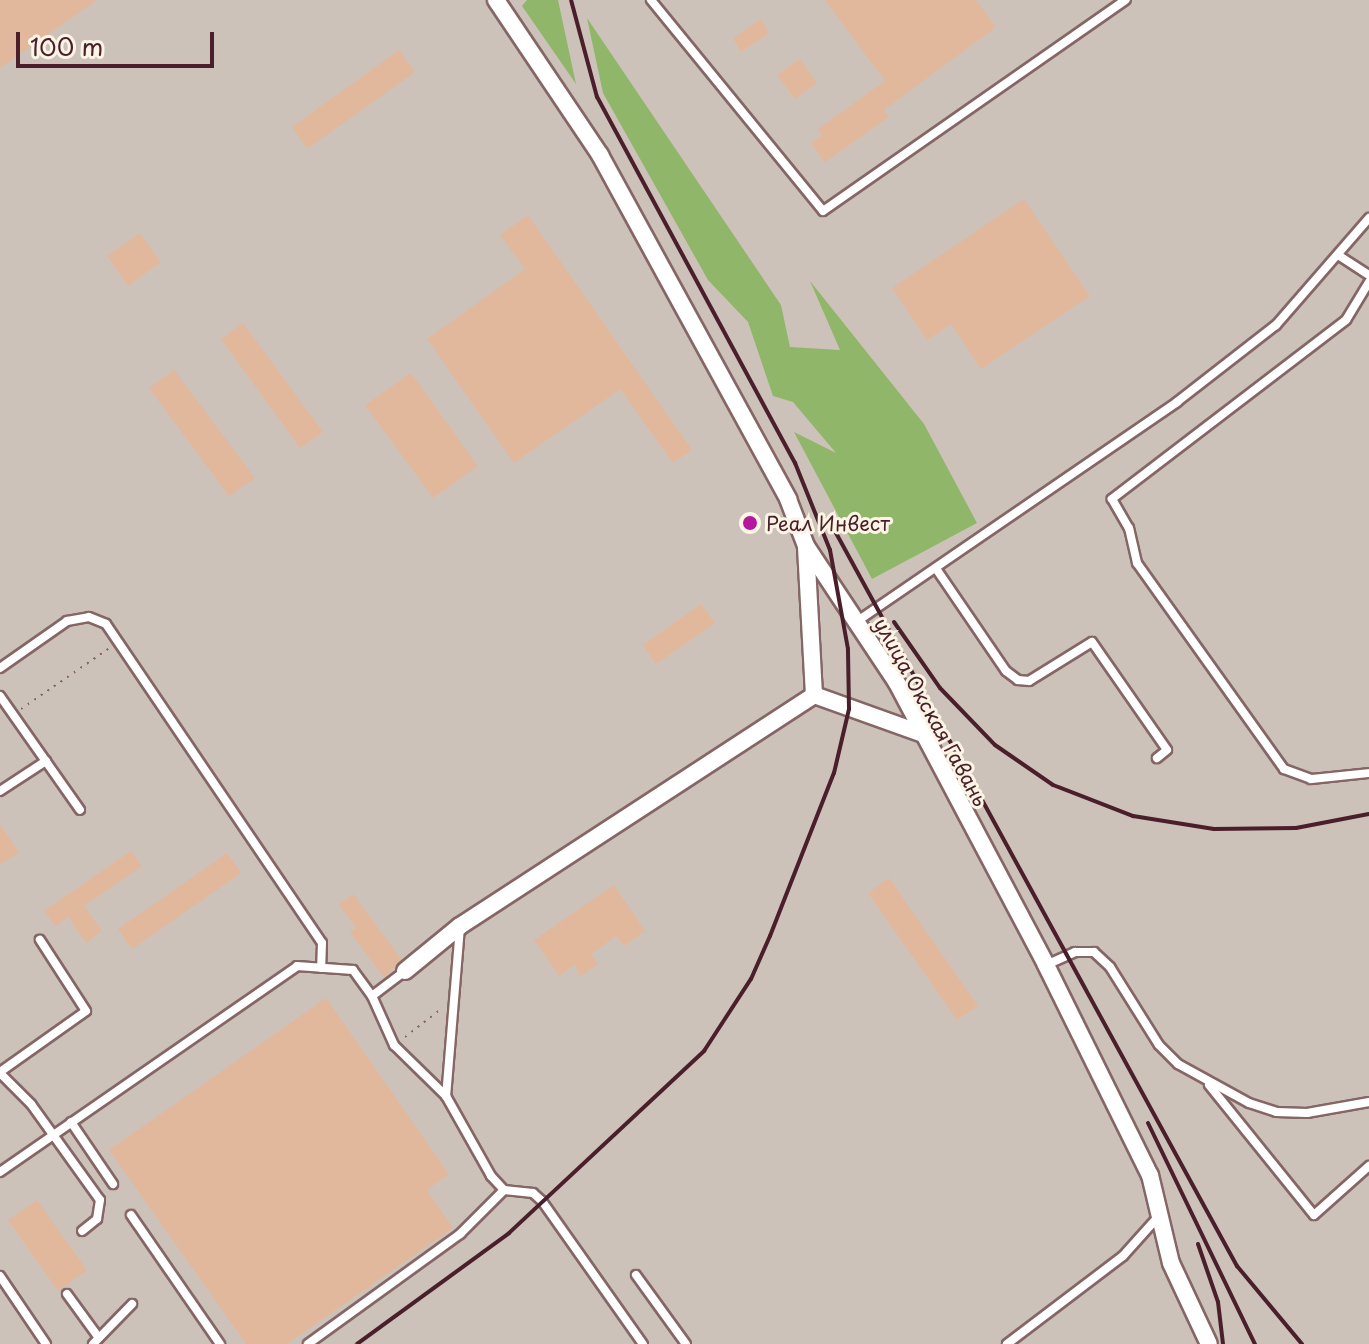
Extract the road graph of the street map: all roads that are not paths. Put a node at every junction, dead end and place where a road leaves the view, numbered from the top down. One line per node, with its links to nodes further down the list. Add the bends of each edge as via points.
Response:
1 (496, 0): 8 (street, улица Окская Гавань, via 600,155 788,499)
2 (651, 0): 3 (lane, via 823,211)
3 (1126, 0)
4 (1369, 218): 5 (lane)
5 (1338, 255): 6 (lane); 9 (lane, via 1263,335 1177,402)
6 (1369, 275)
7 (1369, 282): 17 (lane, via 1346,320 1112,499 1129,528 1137,563 1284,769 1311,779)
8 (806, 546): 10 (street, улица Окская Гавань); 12 (street)
9 (937, 570): 10 (lane); 15 (lane, via 1006,671 1018,680 1029,681 1092,642 1167,750)
10 (859, 620): 14 (street, улица Окская Гавань)
11 (0, 668): 23 (lane, via 67,621 89,617 106,624 322,943)
12 (814, 695): 14 (street); 20 (street)
13 (0, 696): 16 (lane)
14 (920, 733): 22 (street, улица Окская Гавань)
15 (1157, 758)
16 (46, 761): 18 (lane); 19 (lane)
17 (1369, 773)
18 (0, 791)
19 (80, 810)
20 (460, 926): 24 (street); 28 (lane)
21 (40, 940): 26 (lane, via 86,1011)
22 (1046, 965): 27 (lane, via 1075,952 1094,952 1110,967 1159,1045); 37 (street, улица Окская Гавань, via 1150,1175)
23 (321, 968): 25 (lane, via 353,970); 30 (lane, via 297,966)
24 (405, 971): 25 (lane)
25 (372, 996): 28 (lane, via 394,1045)
26 (0, 1072): 31 (lane)
27 (1206, 1081): 29 (lane, via 1276,1112); 32 (lane, via 1314,1215)
28 (446, 1096): 35 (lane)
29 (1367, 1105)
30 (71, 1122): 31 (lane); 34 (lane)
31 (53, 1134): 33 (lane); 38 (lane, via 100,1200 97,1219)
32 (1369, 1166)
33 (0, 1172)
34 (113, 1184)
35 (504, 1190): 46 (lane, via 460,1234); 47 (lane, via 533,1193 542,1201)
36 (131, 1215): 45 (lane)
37 (1158, 1217): 49 (lane, via 1123,1256); 50 (street, улица Окская Гавань, via 1187,1304)
38 (82, 1231)
39 (636, 1275): 48 (lane)
40 (0, 1276): 44 (lane)
41 (67, 1294): 43 (lane)
42 (132, 1304): 43 (lane)
43 (96, 1341)
44 (46, 1344)
45 (220, 1344)
46 (308, 1344)
47 (643, 1344)
48 (686, 1344)
49 (1007, 1344)
50 (1209, 1344)

